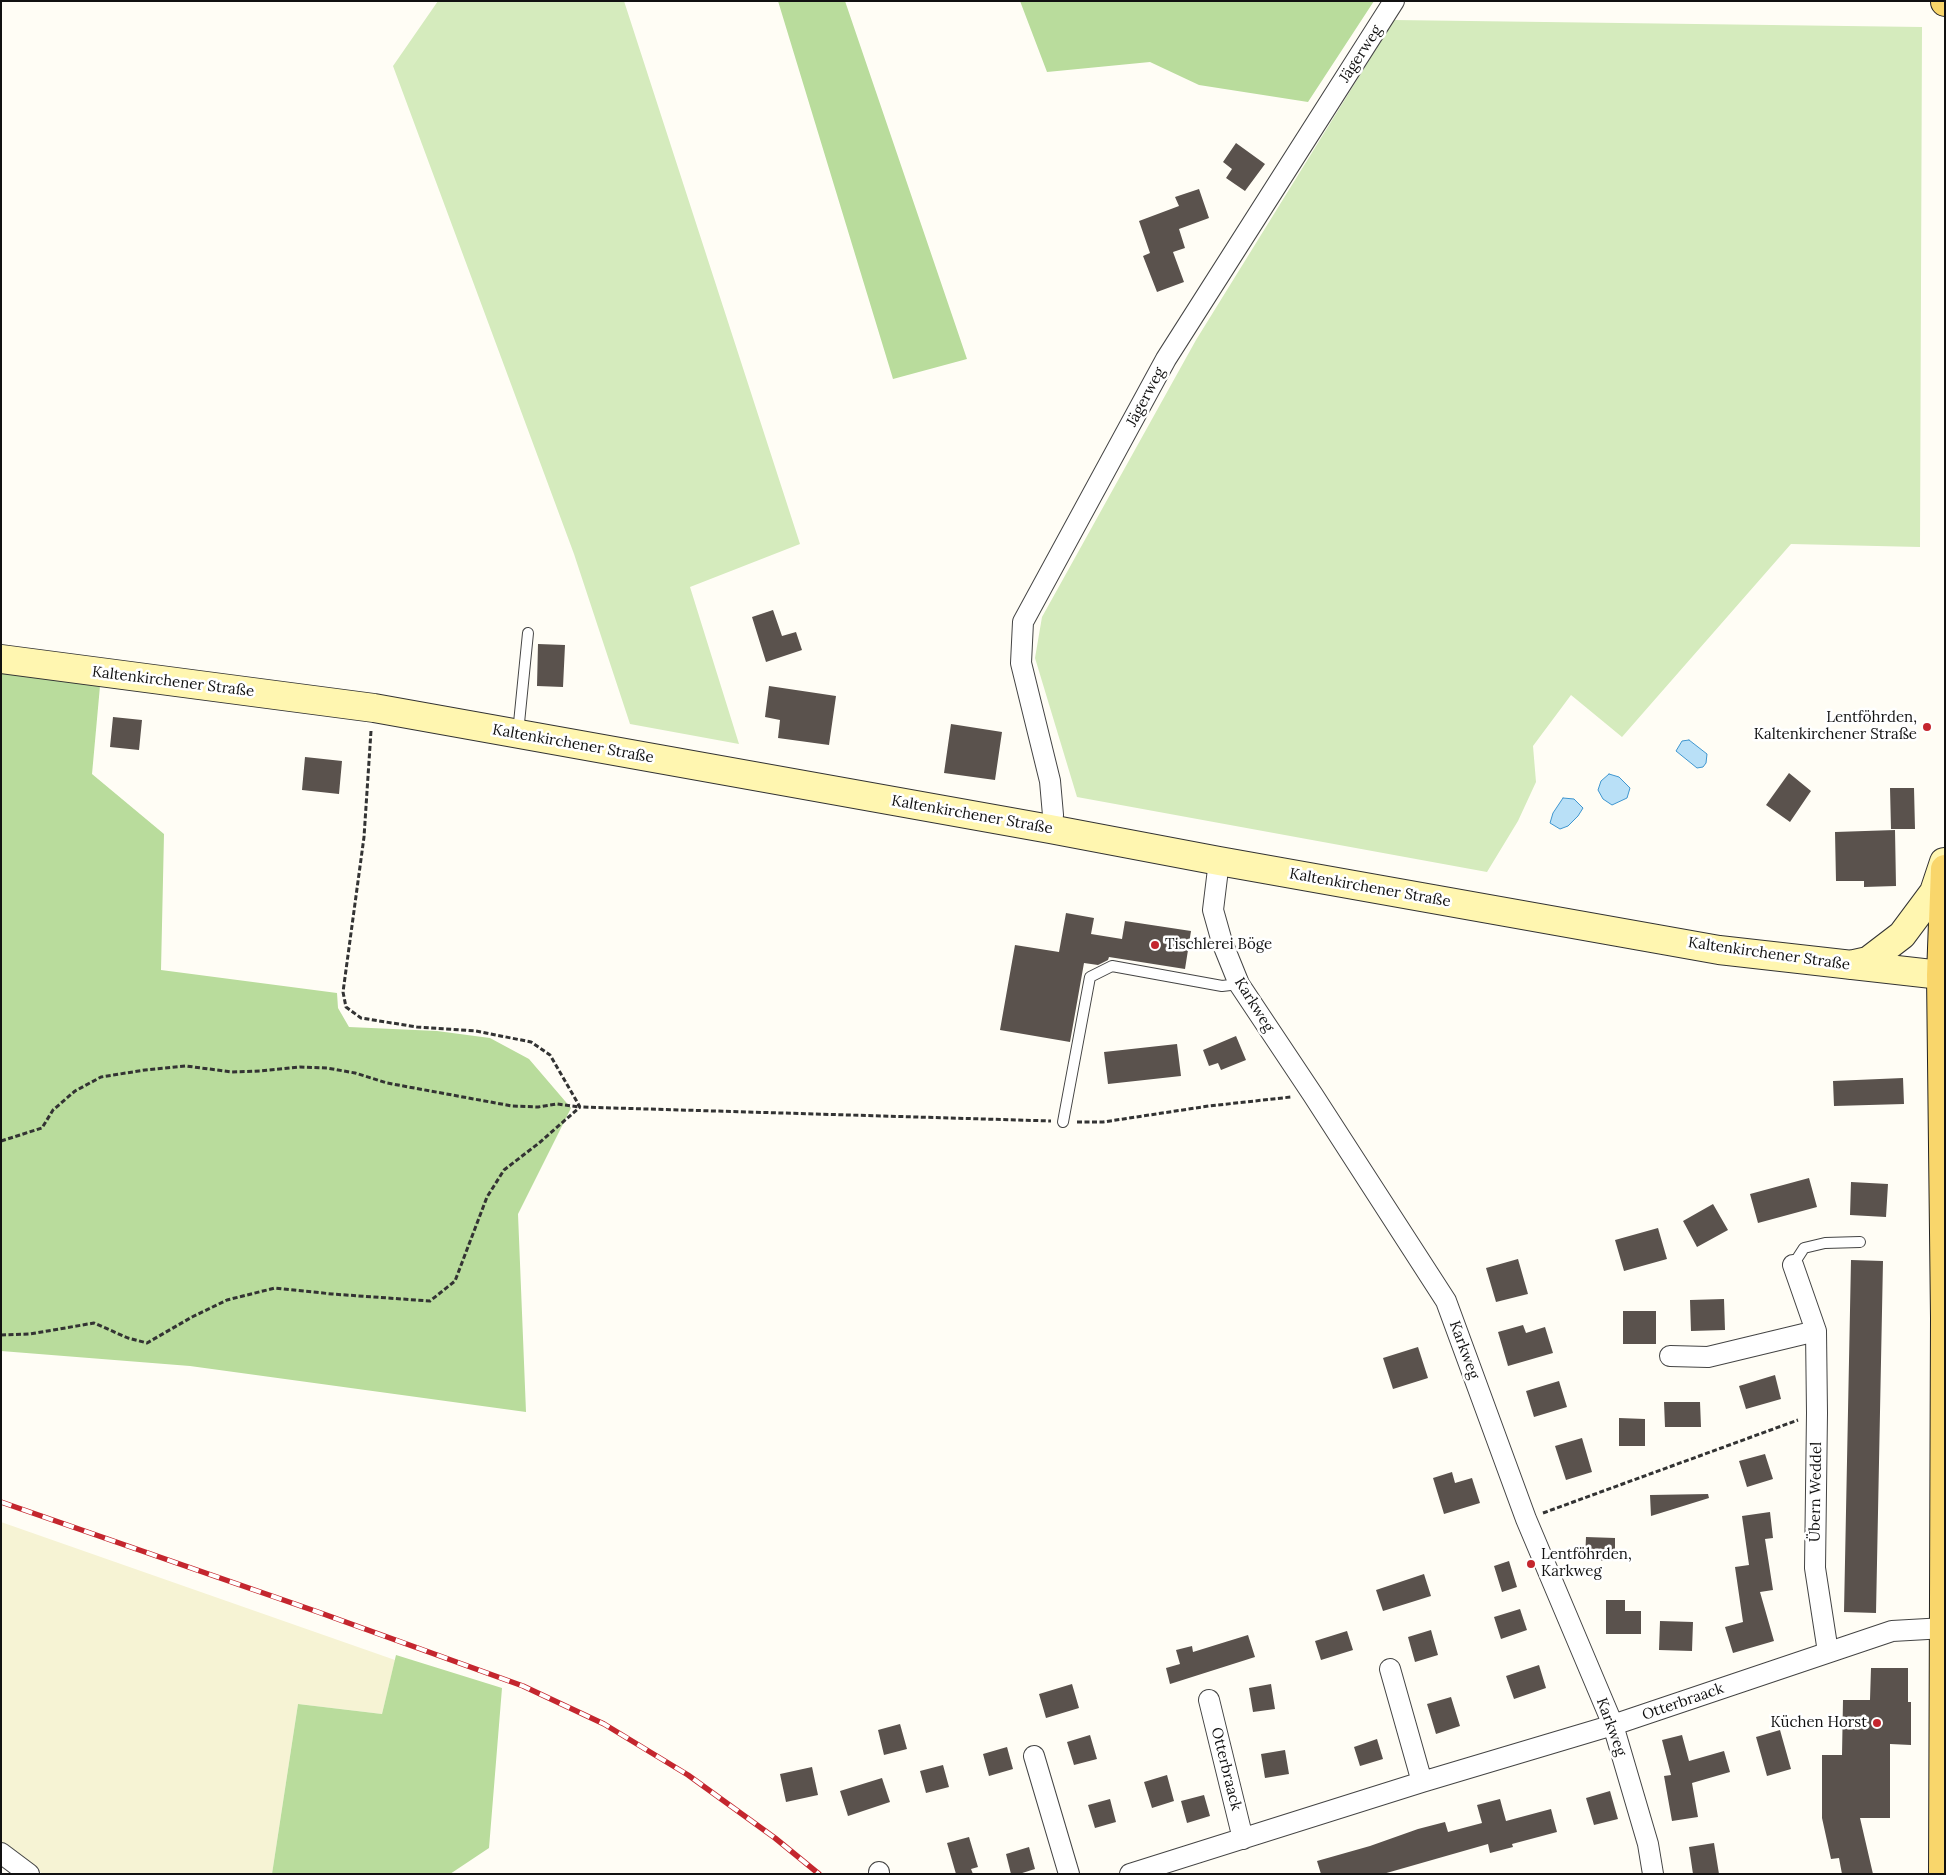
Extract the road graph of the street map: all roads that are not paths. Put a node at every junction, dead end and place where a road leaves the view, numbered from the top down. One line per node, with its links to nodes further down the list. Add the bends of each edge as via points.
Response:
1 (1394, 1): 5 (street, Jägerweg, via 1166,359 1023,622 1022,663 1050,781 1053,815)
2 (528, 633): 4 (lane)
3 (1, 659): 4 (main road, Kaltenkirchener Straße, via 374,708)
4 (518, 734): 5 (main road, Kaltenkirchener Straße)
5 (1050, 829): 7 (main road, Kaltenkirchener Straße)
6 (1945, 860): 9 (main road, via 1934,892 1902,935 1868,960)
7 (1219, 861): 9 (main road, Kaltenkirchener Straße, via 1719,950); 11 (street, Karkweg, via 1213,910)
8 (1945, 868): 10 (main road)
9 (1850, 965): 10 (main road, Kaltenkirchener Straße)
10 (1941, 975): 12 (main road)
11 (1239, 984): 13 (lane, via 1222,986 1112,966 1090,977); 22 (street, Karkweg, via 1446,1301 1526,1519)
12 (1944, 1117): 18 (main road)
13 (1063, 1122)
14 (1860, 1242): 15 (lane, via 1825,1243 1804,1248)
15 (1793, 1265): 16 (street, Übern Weddel)
16 (1816, 1331): 17 (street, via 1708,1357); 19 (street, Übern Weddel, via 1815,1568)
17 (1670, 1356)
18 (1945, 1628): 19 (street, Otterbraack, via 1892,1631); 31 (main road)
19 (1828, 1652): 22 (street, Otterbraack)
20 (1390, 1669): 24 (street)
21 (1209, 1700): 25 (street, Otterbraack)
22 (1613, 1725): 24 (street, Otterbraack); 30 (street, Karkweg, via 1648,1844)
23 (1034, 1756): 28 (street)
24 (1422, 1782): 25 (street, Otterbraack)
25 (1243, 1838): 29 (street, Otterbraack)
26 (1, 1853): 27 (street)
27 (29, 1874)
28 (1069, 1874)
29 (1130, 1874)
30 (1653, 1874)
31 (1943, 1874)

